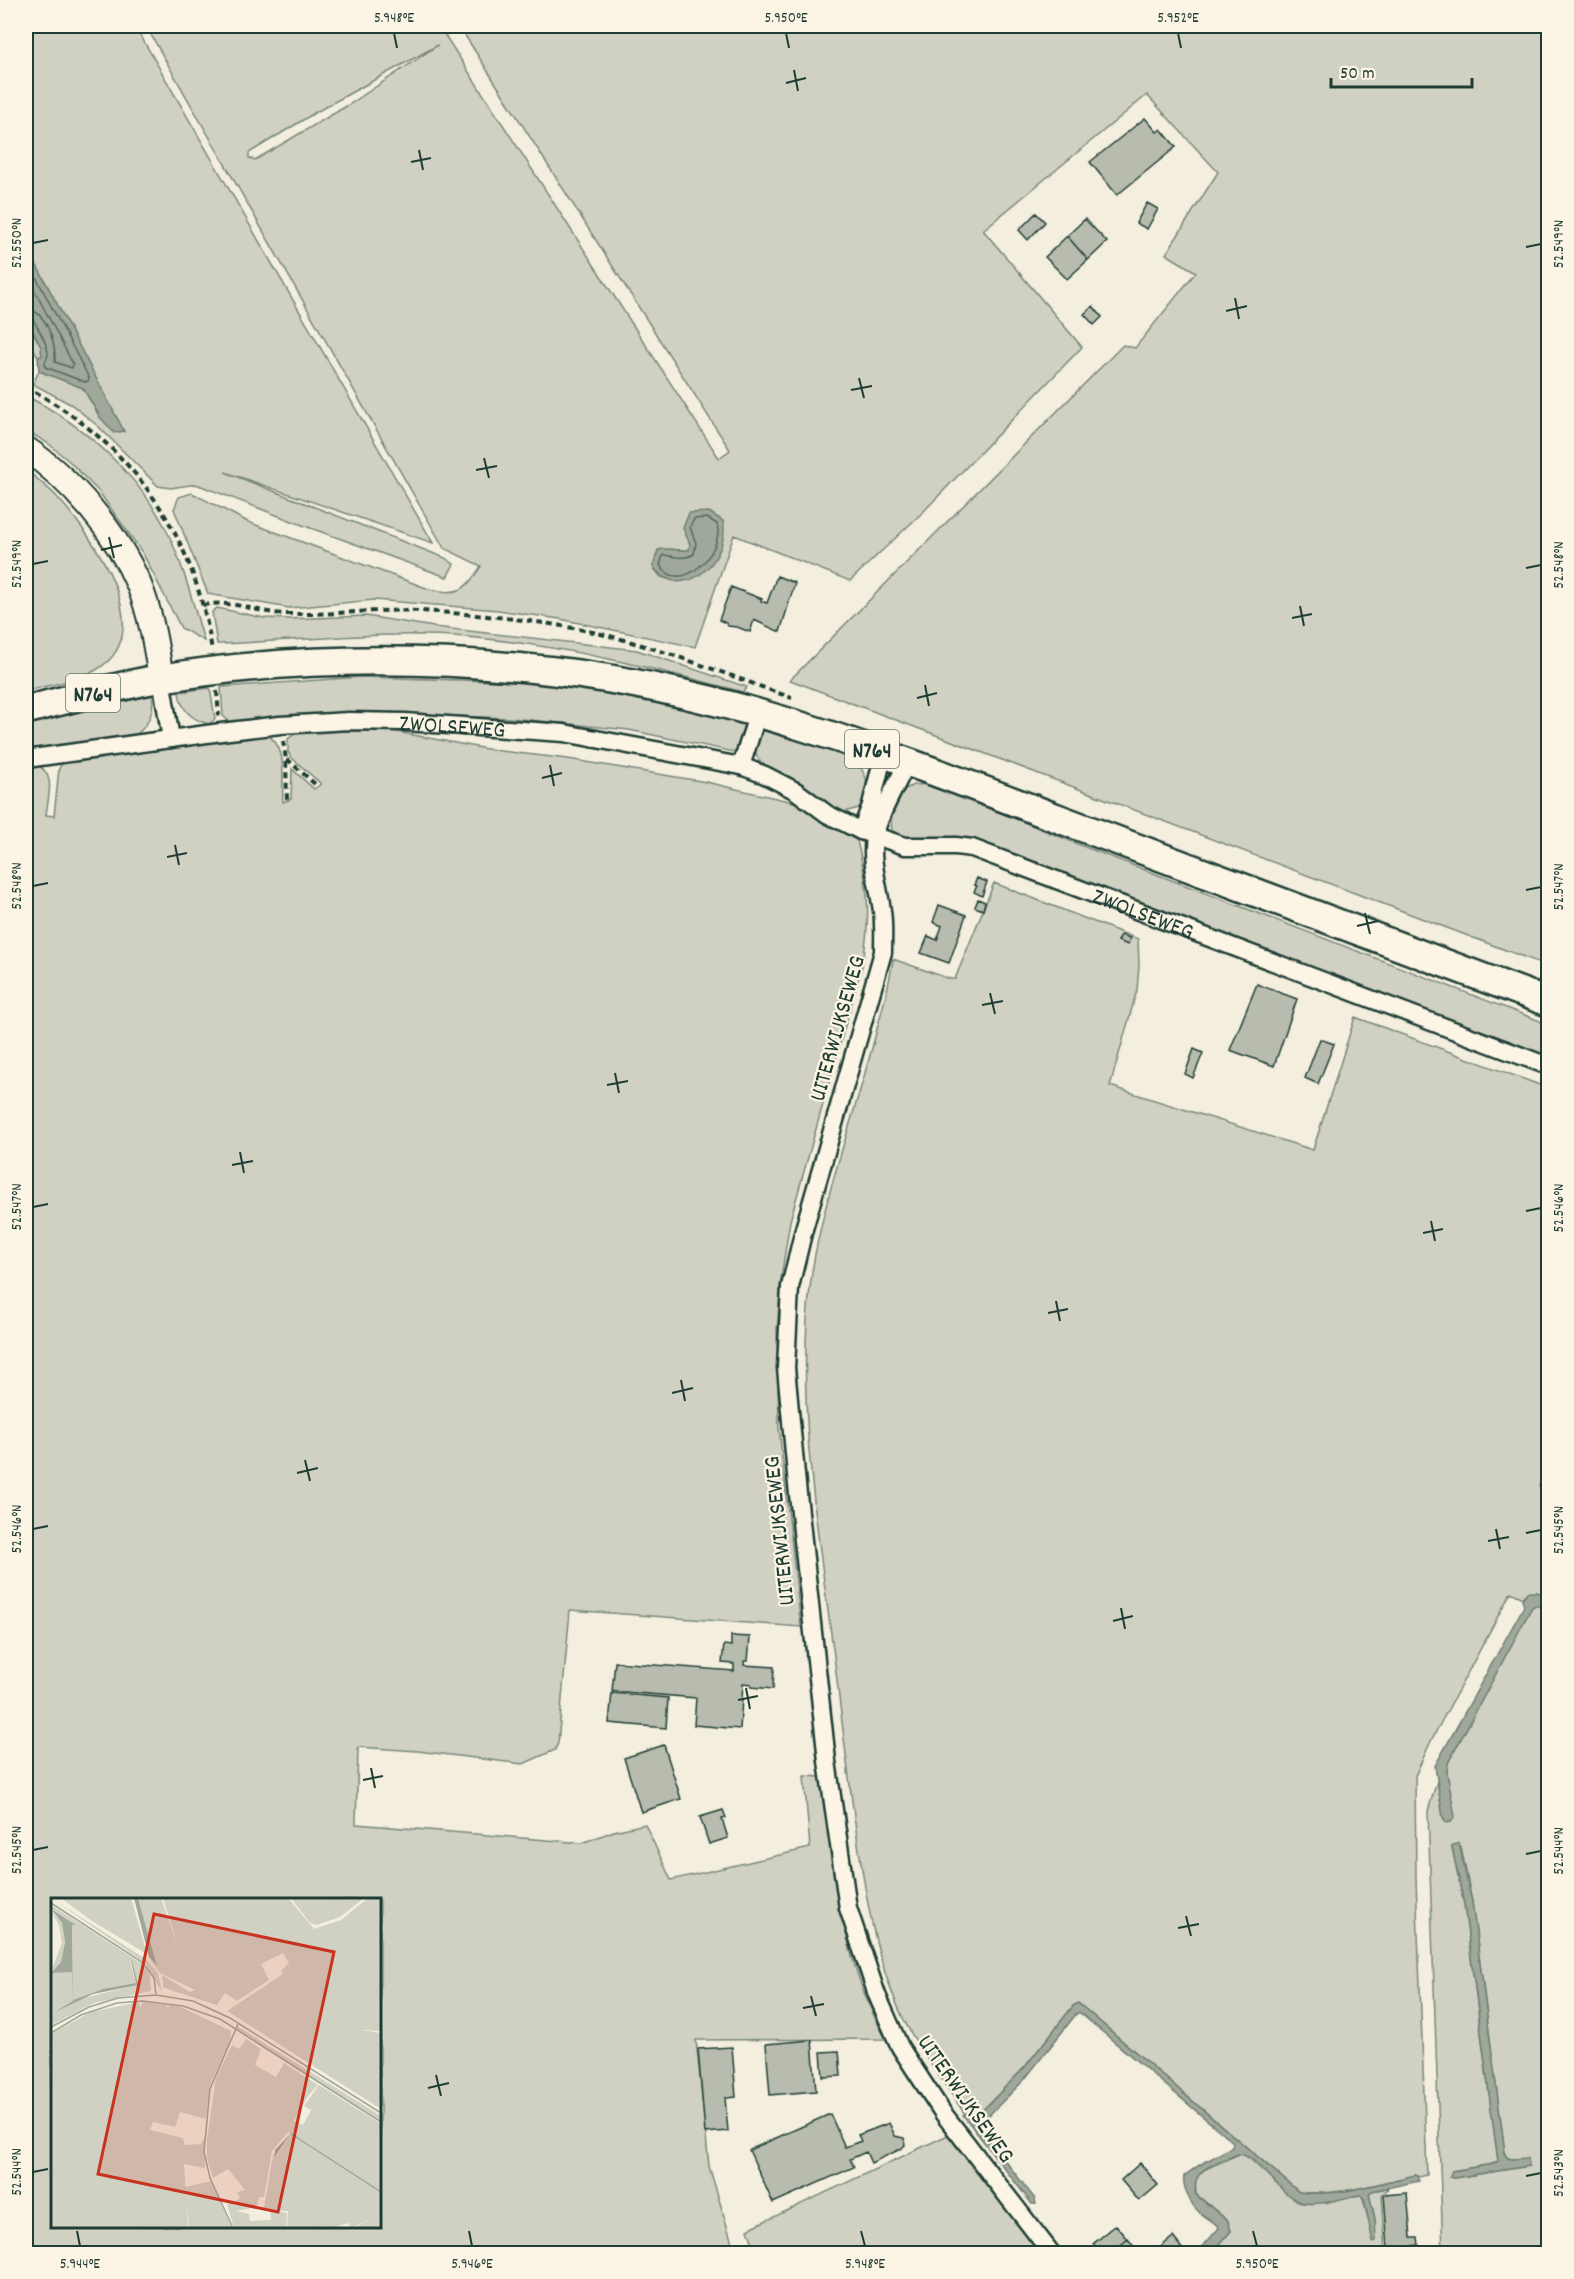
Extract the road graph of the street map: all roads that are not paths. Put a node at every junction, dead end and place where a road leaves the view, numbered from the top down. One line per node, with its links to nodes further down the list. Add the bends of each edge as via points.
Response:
1 (26, 449): 2 (main road, via 66,481 126,560 145,604)
2 (161, 678): 3 (main road, N764); 4 (main road, N764, via 290,664 394,660 487,664 620,681); 5 (street)
3 (26, 710)
4 (759, 712): 6 (main road, N764); 8 (street)
5 (171, 739): 7 (street, ZWOLSEWEG); 8 (street, ZWOLSEWEG, via 280,725 405,722 575,735)
6 (896, 757): 9 (street, UITERWIJKSEWEG); 9 (street, UITERWIJKSEWEG, via 871,805); 10 (main road, N764)
7 (26, 759)
8 (741, 766): 9 (street, ZWOLSEWEG, via 796,791 827,814)
9 (868, 833): 11 (street, ZWOLSEWEG, via 905,846 972,848); 12 (street, UITERWIJKSEWEG, via 883,914 882,952 790,1287 786,1368 827,1761 848,1908 877,1995 900,2047 942,2113)
10 (1548, 1002)
11 (1548, 1066)
12 (1052, 2253)

